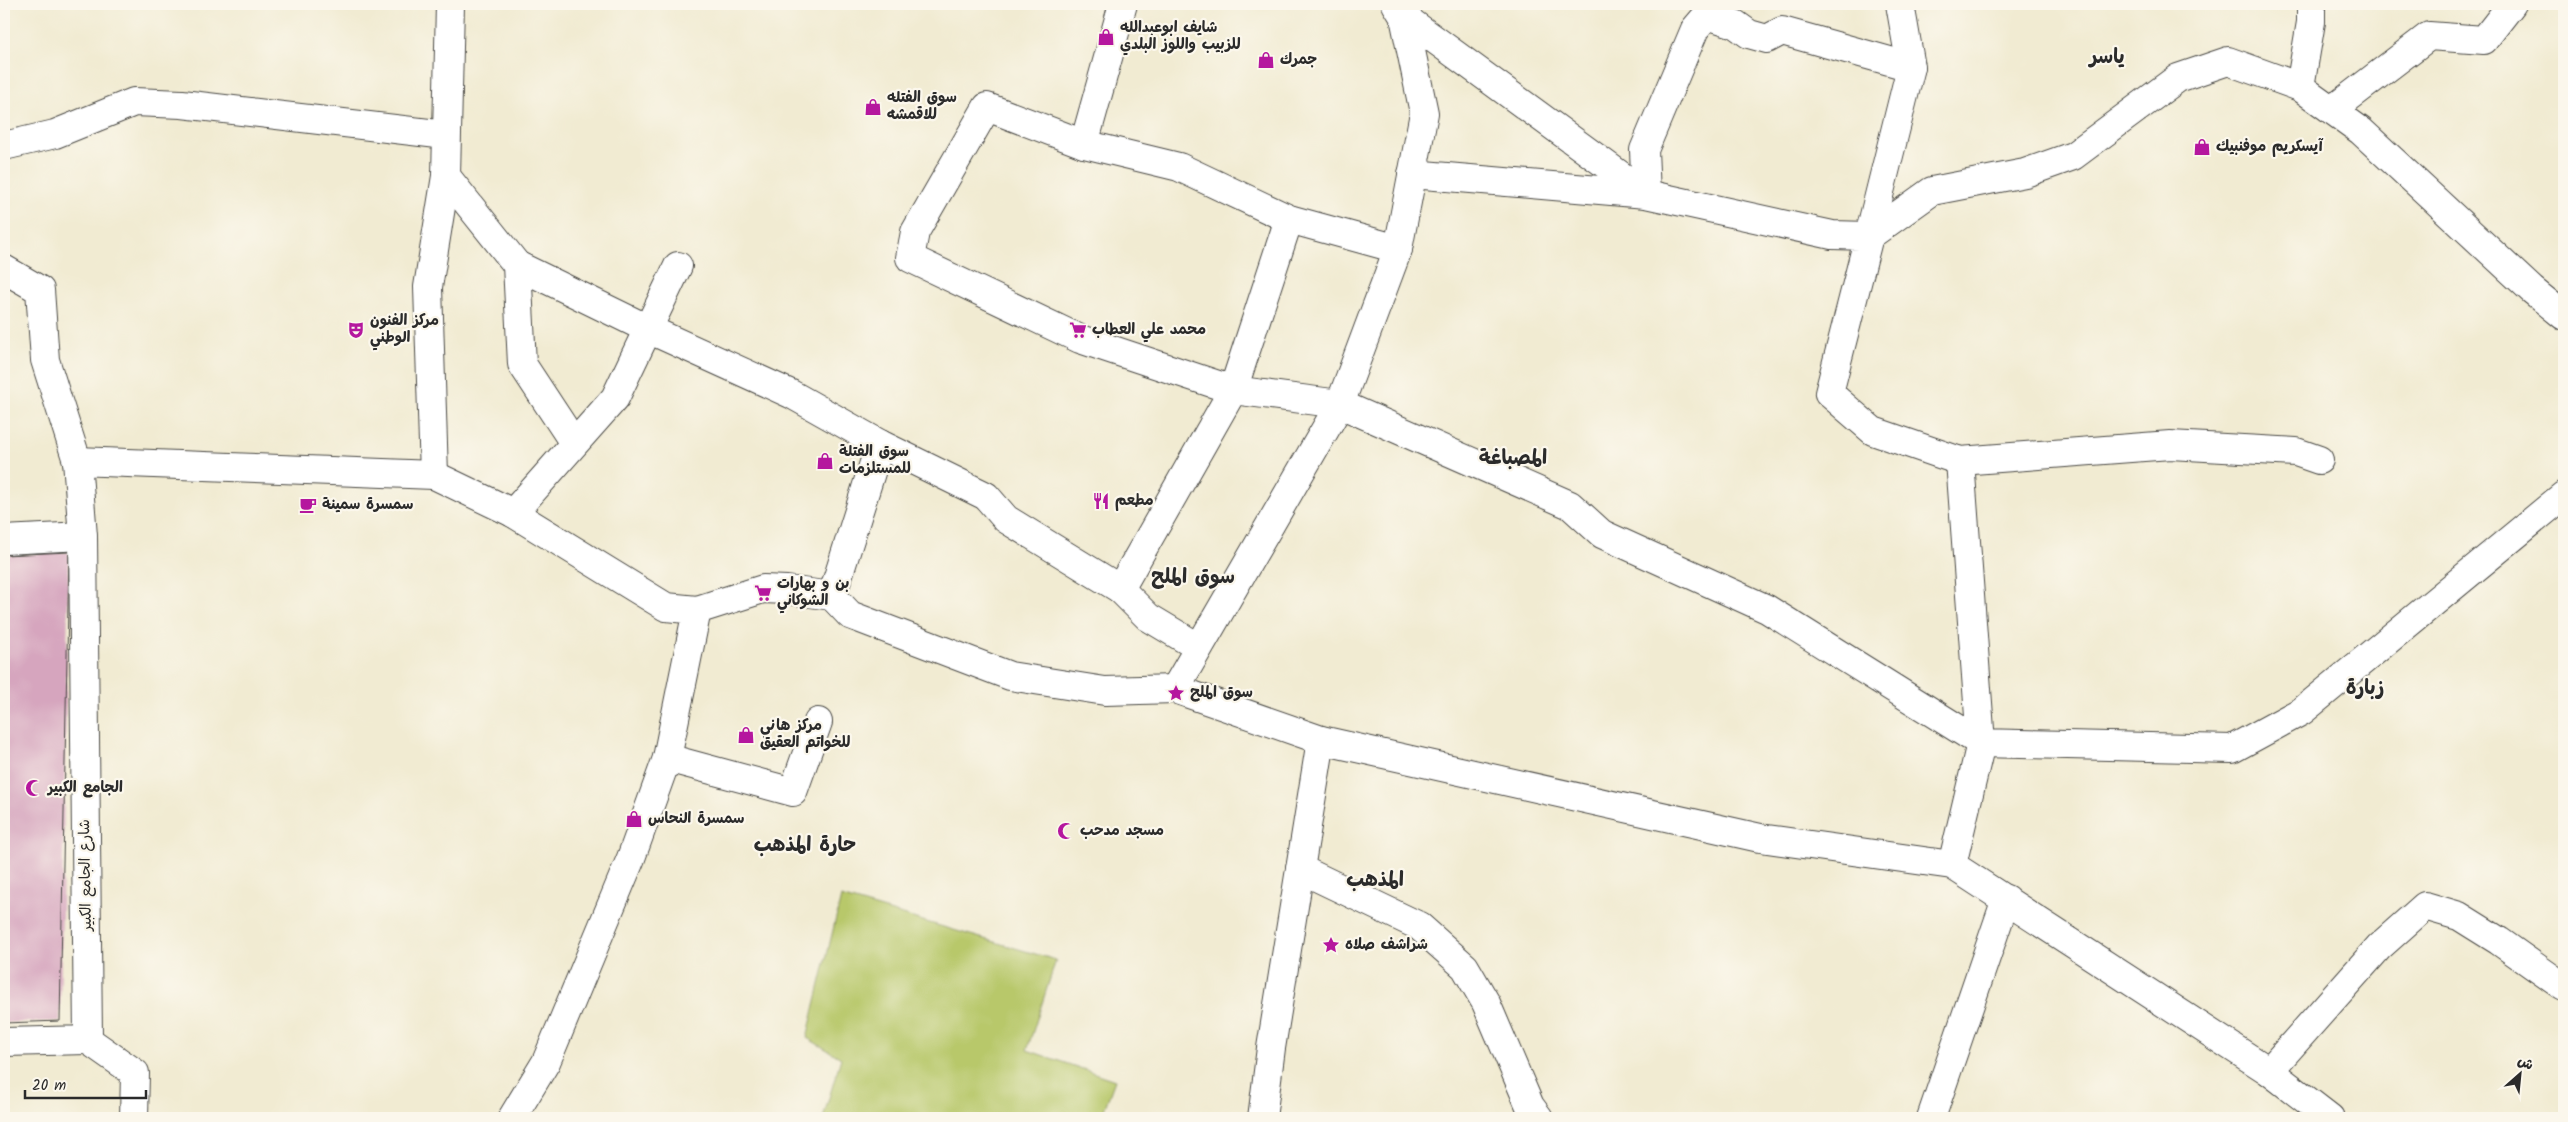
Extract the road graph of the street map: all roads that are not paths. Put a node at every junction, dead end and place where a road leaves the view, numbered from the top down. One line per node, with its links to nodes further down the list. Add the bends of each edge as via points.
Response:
1 (450, 4): 10 (street)
2 (1123, 4): 11 (street)
3 (1900, 4): 7 (street)
4 (2311, 4): 8 (street, via 2312,22)
5 (2512, 4): 9 (street, via 2484,40 2429,36)
6 (1400, 10): 13 (street, via 1424,113); 15 (street)
7 (1911, 67): 15 (street, via 1782,31 1767,39 1707,15 1695,28 1644,150); 17 (street)
8 (2300, 87): 9 (street); 17 (street, via 2228,61 2178,78 2073,156 2025,173 1932,191)
9 (2332, 110): 22 (street, via 2361,131)
10 (446, 135): 12 (street, via 182,104 134,102 55,134); 14 (street)
11 (1084, 144): 16 (street, via 1179,167); 24 (street, via 987,107 915,232 910,258 1080,339)
12 (4, 146)
13 (1412, 174): 15 (street); 18 (street)
14 (446, 176): 19 (street); 31 (street, via 428,286)
15 (1646, 194): 17 (street, via 1832,235)
16 (1289, 219): 18 (street); 24 (street)
17 (1870, 236): 30 (street, via 1829,393 1873,431)
18 (1398, 249): 25 (street)
19 (518, 264): 23 (street); 26 (street, via 522,364)
20 (678, 266): 23 (street)
21 (4, 269): 29 (street, شارع الجامع الكبير, via 40,290 45,360)
22 (2564, 316)
23 (648, 329): 26 (street, via 616,398); 27 (street, via 791,394)
24 (1233, 390): 25 (street); 36 (street)
25 (1340, 404): 39 (street); 43 (street, via 1570,505 1602,534 1766,609)
26 (574, 443): 33 (street)
27 (880, 444): 36 (street, via 986,496 1006,519); 37 (street)
28 (2319, 460): 30 (street, via 2296,452 2170,445)
29 (77, 461): 31 (street); 34 (street, شارع الجامع الكبير)
30 (1960, 461): 43 (street)
31 (434, 475): 33 (street)
32 (2564, 495): 43 (street, via 2302,711 2232,749)
33 (514, 513): 38 (street, via 666,607)
34 (83, 536): 35 (street); 49 (street, شارع الجامع الكبير)
35 (4, 540)
36 (1120, 589): 39 (street, via 1148,617)
37 (832, 596): 38 (street, via 763,589); 40 (street, via 850,615 1010,676 1105,691)
38 (697, 610): 44 (street)
39 (1198, 647): 40 (street)
40 (1175, 689): 42 (street)
41 (818, 722): 44 (street, via 793,792)
42 (1321, 740): 45 (street, via 1760,838); 46 (street)
43 (1981, 743): 45 (street)
44 (667, 758): 53 (street, via 631,858 546,1062)
45 (1952, 865): 47 (street)
46 (1300, 869): 54 (street); 55 (street, via 1419,926 1465,968 1486,1003 1530,1106)
47 (2006, 899): 51 (street); 56 (street)
48 (2564, 987): 51 (street, via 2459,916 2425,906 2379,947)
49 (88, 1040): 50 (street); 52 (street, via 135,1073)
50 (4, 1042)
51 (2270, 1071): 57 (street)
52 (134, 1118)
53 (512, 1118)
54 (1262, 1118)
55 (1539, 1118)
56 (1931, 1118)
57 (2330, 1118)

